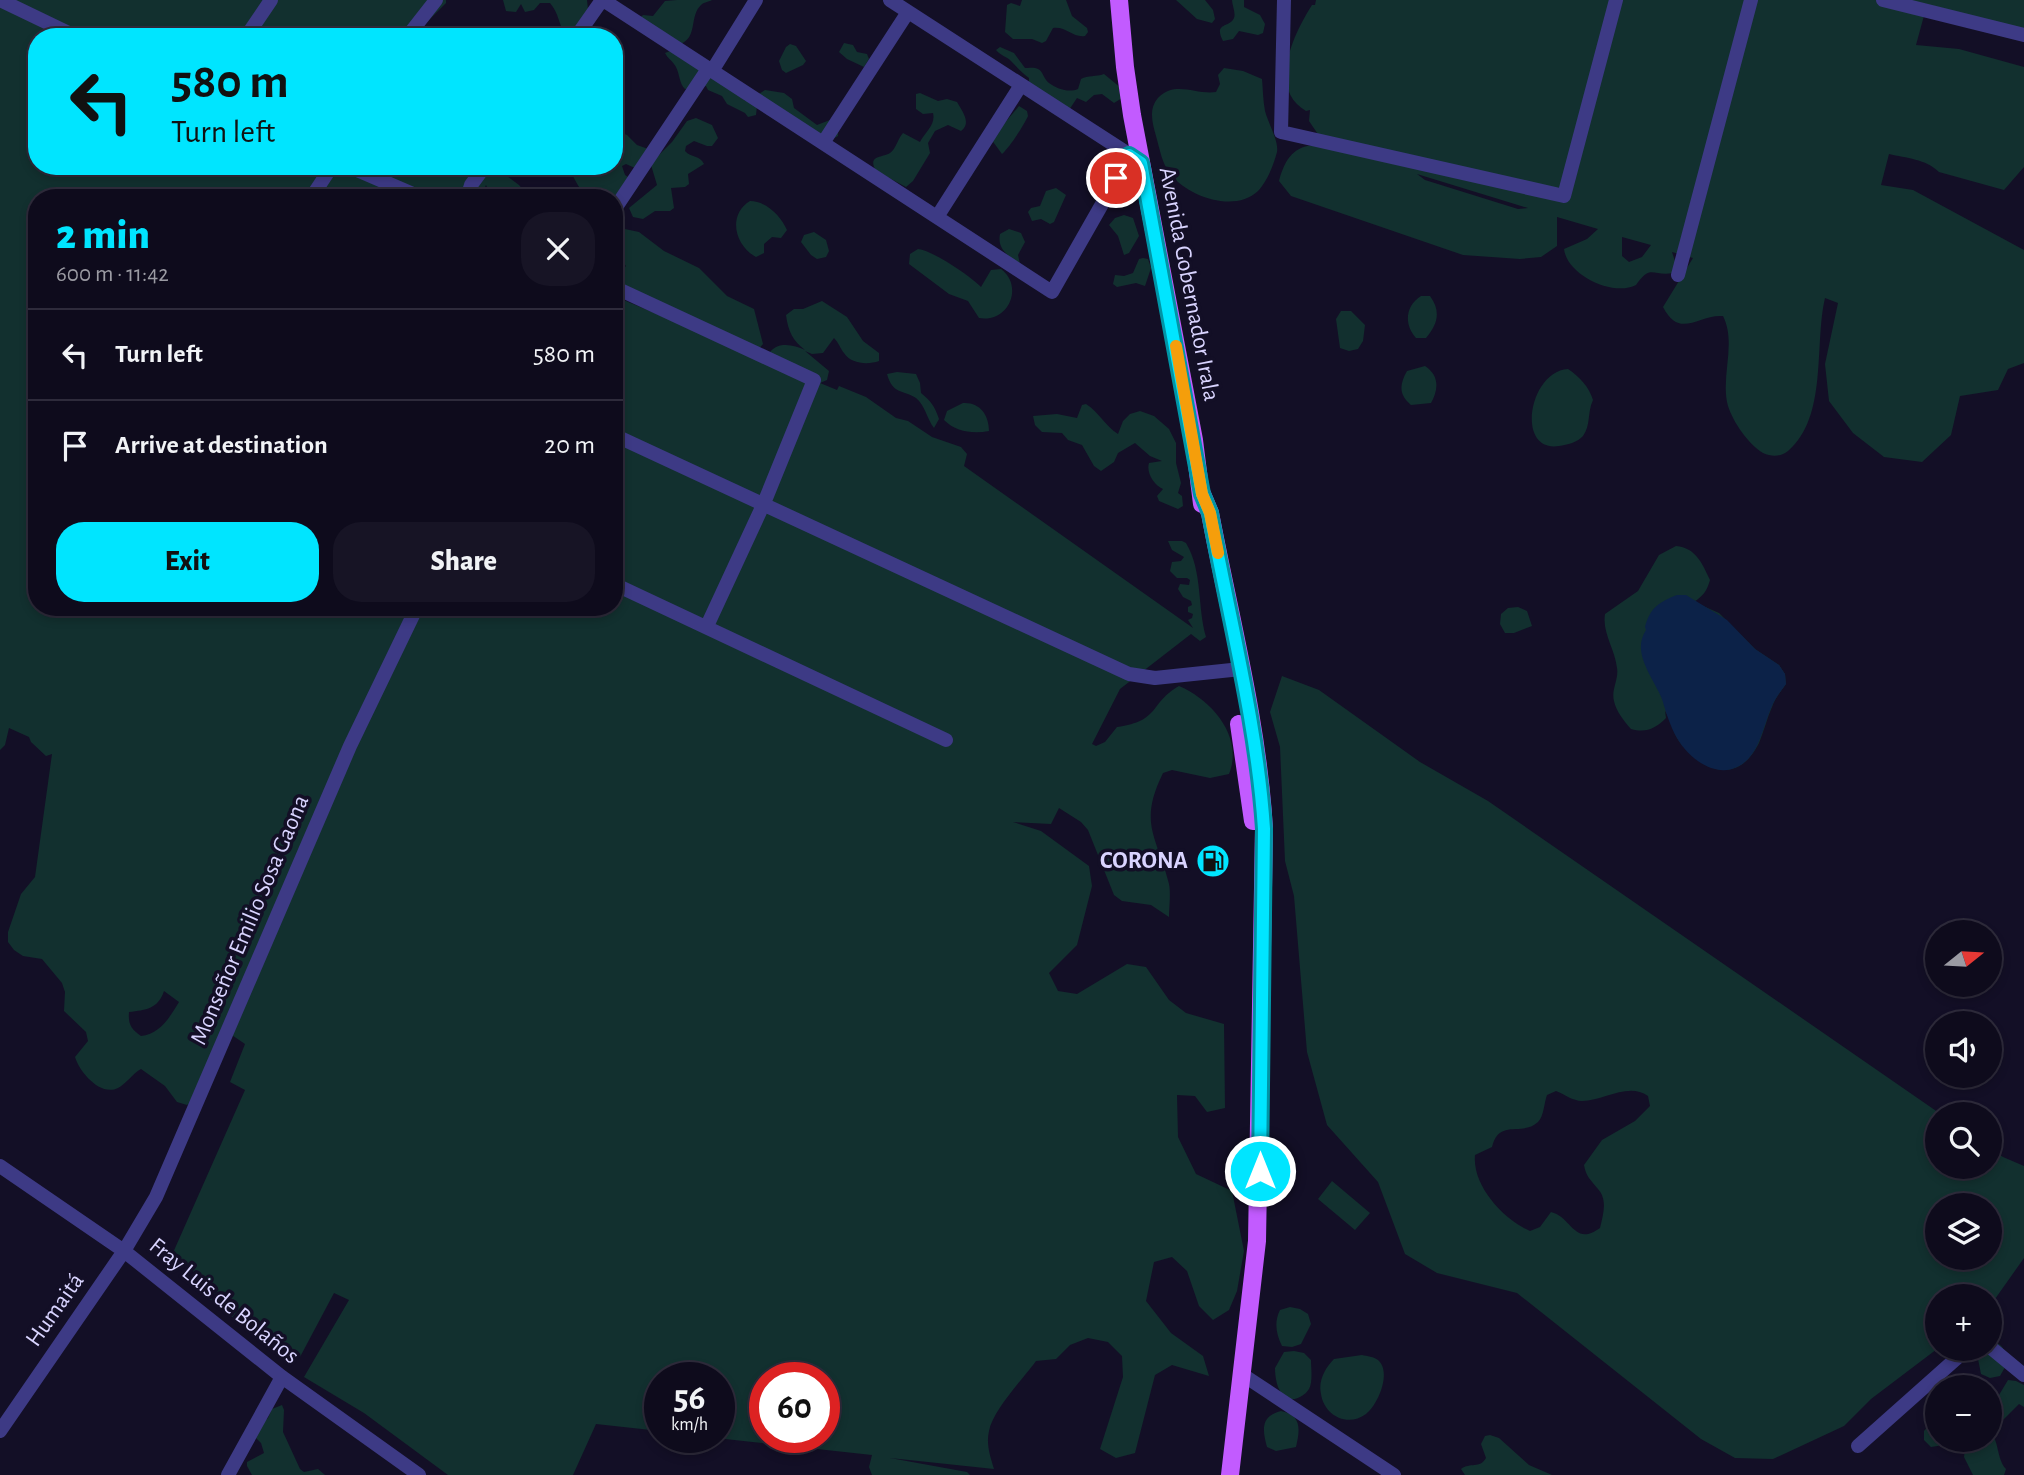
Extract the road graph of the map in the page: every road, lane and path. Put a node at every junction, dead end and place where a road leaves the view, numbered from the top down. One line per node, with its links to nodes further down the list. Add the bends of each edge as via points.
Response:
1 (0, 0): 13 (street)
2 (271, 0): 14 (street)
3 (436, 0): 15 (street)
4 (602, 0): 16 (street); 18 (street)
5 (756, 0): 18 (street)
6 (890, 0): 12 (street)
7 (1119, 0): 21 (main road, Avenida Gobernador Irala)
8 (1284, 0): 9 (street, via 1281,132 1564,196)
9 (1616, 0)
10 (1751, 0): 26 (street)
11 (1883, 0): 17 (street)
12 (908, 12): 19 (street); 20 (street)
13 (58, 28)
14 (252, 28)
15 (414, 28)
16 (582, 28)
17 (2024, 35)
18 (710, 70): 20 (street); 24 (street)
19 (1021, 85): 21 (street); 25 (street)
20 (823, 143): 25 (street)
21 (1135, 159): 25 (street, via 1052,292); 33 (main road, Avenida Gobernador Irala)
22 (369, 175): 23 (street)
23 (401, 189)
24 (623, 197)
25 (937, 217)
26 (1678, 275)
27 (623, 291): 29 (street, via 814,380)
28 (623, 439): 29 (street)
29 (764, 503): 32 (street); 33 (street, via 1129,674 1155,678)
30 (623, 588): 32 (street)
31 (413, 616): 36 (street, Monseñor Emilio Sosa Gaona, via 351,746 156,1197)
32 (707, 626): 34 (street)
33 (1235, 669): 40 (main road, Avenida Gobernador Irala, via 1262,907 1259,1197)
34 (946, 740)
35 (0, 1166): 36 (street, Fray Luis de Bolaños)
36 (124, 1251): 41 (street, Fray Luis de Bolaños); 42 (street, Humaitá)
37 (2002, 1357): 39 (street)
38 (1954, 1361): 43 (street)
39 (2024, 1375)
40 (1243, 1376): 46 (main road, Avenida Gobernador Irala); 47 (street)
41 (282, 1377): 44 (street); 45 (street, Fray Luis de Bolaños)
42 (0, 1431)
43 (1858, 1446)
44 (228, 1475)
45 (419, 1475)
46 (1230, 1475)
47 (1394, 1475)

